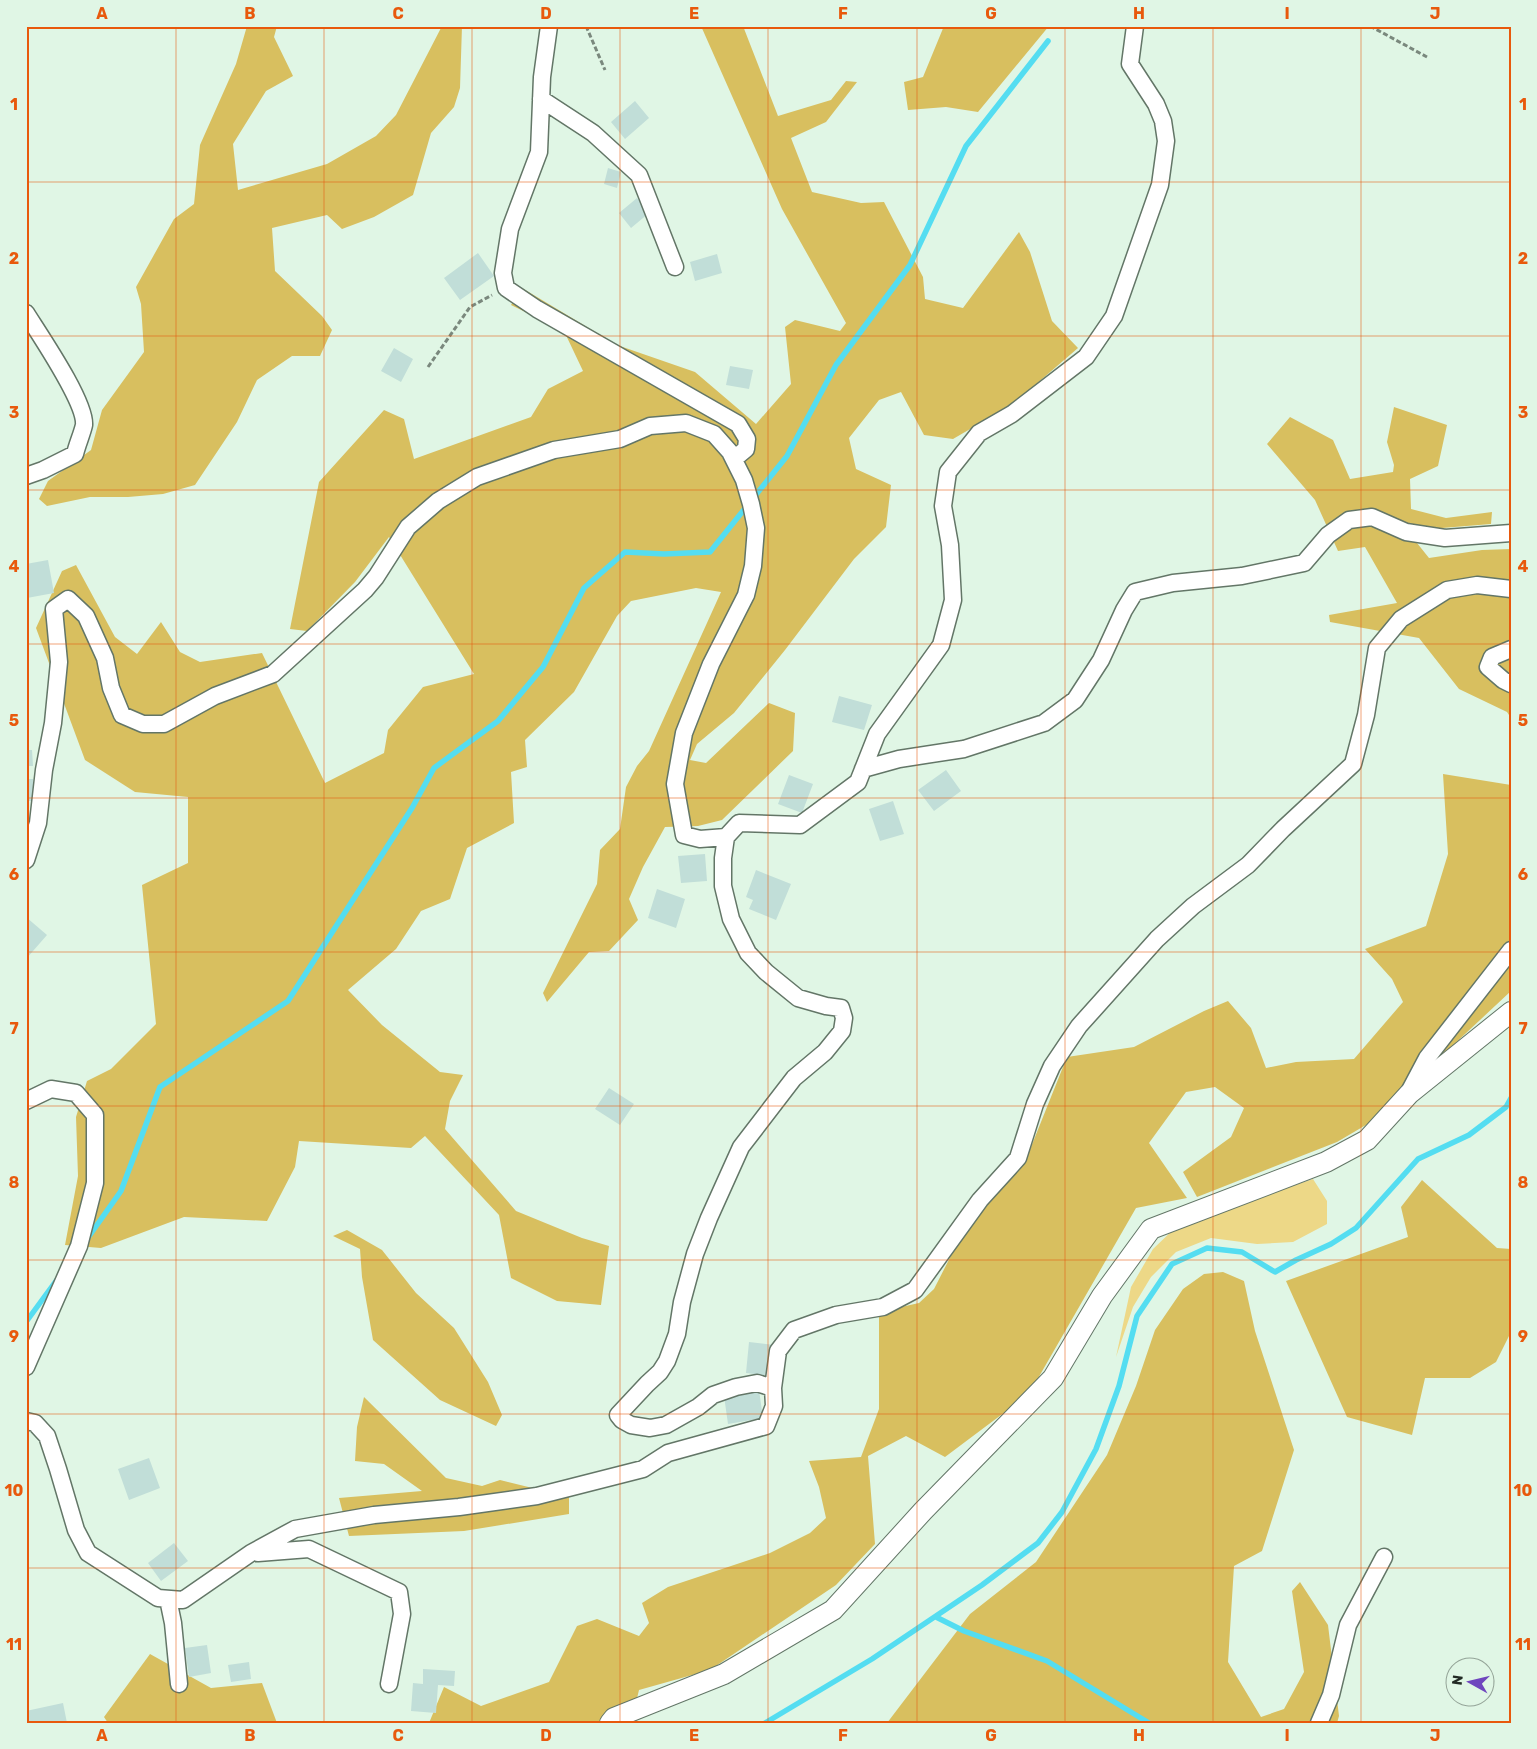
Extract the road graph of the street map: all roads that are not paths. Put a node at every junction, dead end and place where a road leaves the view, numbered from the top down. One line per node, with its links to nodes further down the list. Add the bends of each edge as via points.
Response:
1 (549, 26): 3 (street)
2 (1135, 26): 12 (street, via 1130,64 1156,104 1166,141 1160,185 1114,316 1086,357 1012,414 979,433 948,472 943,506 950,545 952,600 941,645 877,734)
3 (541, 99): 4 (street, via 593,133 639,175); 6 (street, via 539,152 510,229 503,273 506,288 738,424 747,439 746,449)
4 (675, 267)
5 (26, 313): 7 (street, via 68,381 84,423 75,454)
6 (734, 459): 13 (street, via 749,496 756,528 753,566 746,595 711,664 684,733 675,784 684,834 700,839); 14 (street, via 714,434 686,423 650,426 620,439 554,450 477,477 438,501 408,527 366,590 272,674 215,696 164,724 143,724 122,715 110,688 105,658 86,616 68,599 54,609 59,662 53,723 38,823)
7 (26, 476)
8 (1511, 533): 12 (street, via 1445,538 1406,532 1372,517 1349,520 1328,535 1304,563 1135,592 1101,660 1075,700 1044,723 964,749 899,759)
9 (1511, 589): 20 (street, via 1477,585 1447,590 1401,619 1377,648 1366,715 1353,764 1248,865 1192,906 1157,938 1079,1026 1052,1066 1035,1104 1018,1158 980,1200 914,1290 883,1307 836,1315 794,1330 778,1351)
10 (1511, 649): 11 (street, via 1492,657 1488,667)
11 (1511, 684)
12 (863, 769): 13 (street, via 858,782 800,825 739,823)
13 (726, 837): 20 (street, via 722,858 723,886 731,920 748,953 798,998 841,1008 844,1018 842,1031 825,1052 794,1078 741,1147 695,1254 677,1334 667,1361 618,1415 631,1425 666,1426 713,1395 757,1383)
14 (26, 860)
15 (1511, 950): 17 (street, via 1427,1058)
16 (1511, 1012): 17 (street)
17 (1409, 1094): 27 (street, via 1367,1140 1326,1162 1151,1229 1102,1296 1053,1378 923,1511 833,1610 724,1674 614,1718)
18 (26, 1101): 19 (street, via 51,1089 76,1093 95,1115 95,1183 79,1246)
19 (26, 1367)
20 (773, 1388): 22 (street, via 774,1406 766,1426 668,1452 643,1469 537,1496 374,1515 295,1529)
21 (26, 1421): 24 (street, via 35,1423 46,1436 76,1530 88,1552 158,1598)
22 (251, 1553): 24 (street, via 183,1600); 26 (street, via 309,1549 398,1592 402,1614)
23 (1384, 1557): 28 (street, via 1348,1625 1331,1695)
24 (168, 1599): 25 (street)
25 (178, 1684)
26 (389, 1684)
27 (610, 1723)
28 (1319, 1723)

